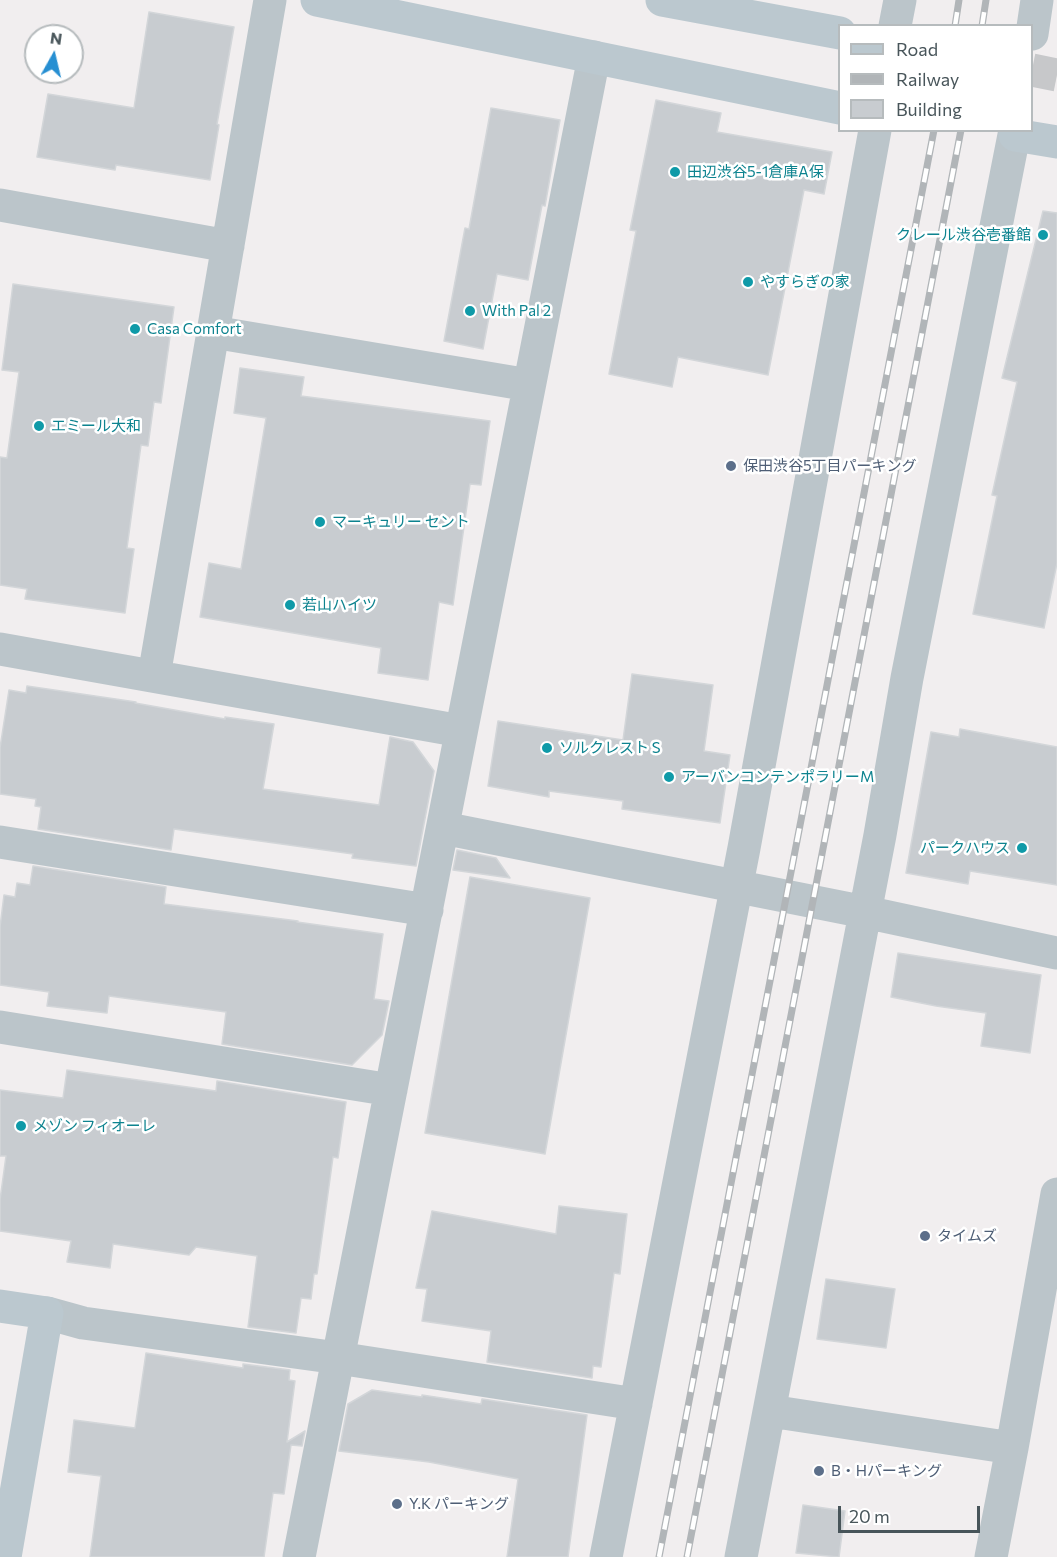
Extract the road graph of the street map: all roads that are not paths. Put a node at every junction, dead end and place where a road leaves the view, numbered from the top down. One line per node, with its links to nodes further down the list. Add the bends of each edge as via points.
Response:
1 (270, 0): 15 (street)
2 (317, 0): 9 (street)
3 (662, 0): 8 (street)
4 (900, 0): 6 (street)
5 (1037, 0): 7 (street)
6 (895, 24)
7 (1033, 27)
8 (838, 33)
9 (594, 57): 10 (street); 17 (street)
10 (838, 108)
11 (875, 132): 23 (street)
12 (1015, 133): 13 (street); 25 (street, via 907,678)
13 (1057, 142)
14 (0, 206): 15 (street)
15 (228, 246): 16 (street)
16 (213, 332): 17 (street); 19 (street)
17 (529, 385): 20 (street)
18 (0, 649): 19 (street)
19 (154, 676): 20 (street)
20 (461, 730): 21 (street)
21 (443, 828): 23 (street); 24 (street)
22 (0, 842): 24 (street)
23 (737, 887): 25 (street); 33 (street)
24 (427, 910): 28 (street)
25 (865, 912): 26 (street); 34 (street)
26 (1057, 953)
27 (0, 1027): 28 (street)
28 (391, 1090): 32 (street)
29 (1056, 1203): 35 (street)
30 (0, 1306): 31 (street)
31 (47, 1313): 32 (street, via 83,1323); 36 (street)
32 (338, 1358): 33 (street); 37 (street)
33 (636, 1404): 38 (street)
34 (770, 1411): 35 (street); 39 (street)
35 (1012, 1448): 40 (street)
36 (5, 1557)
37 (299, 1557)
38 (606, 1557)
39 (741, 1557)
40 (991, 1557)

